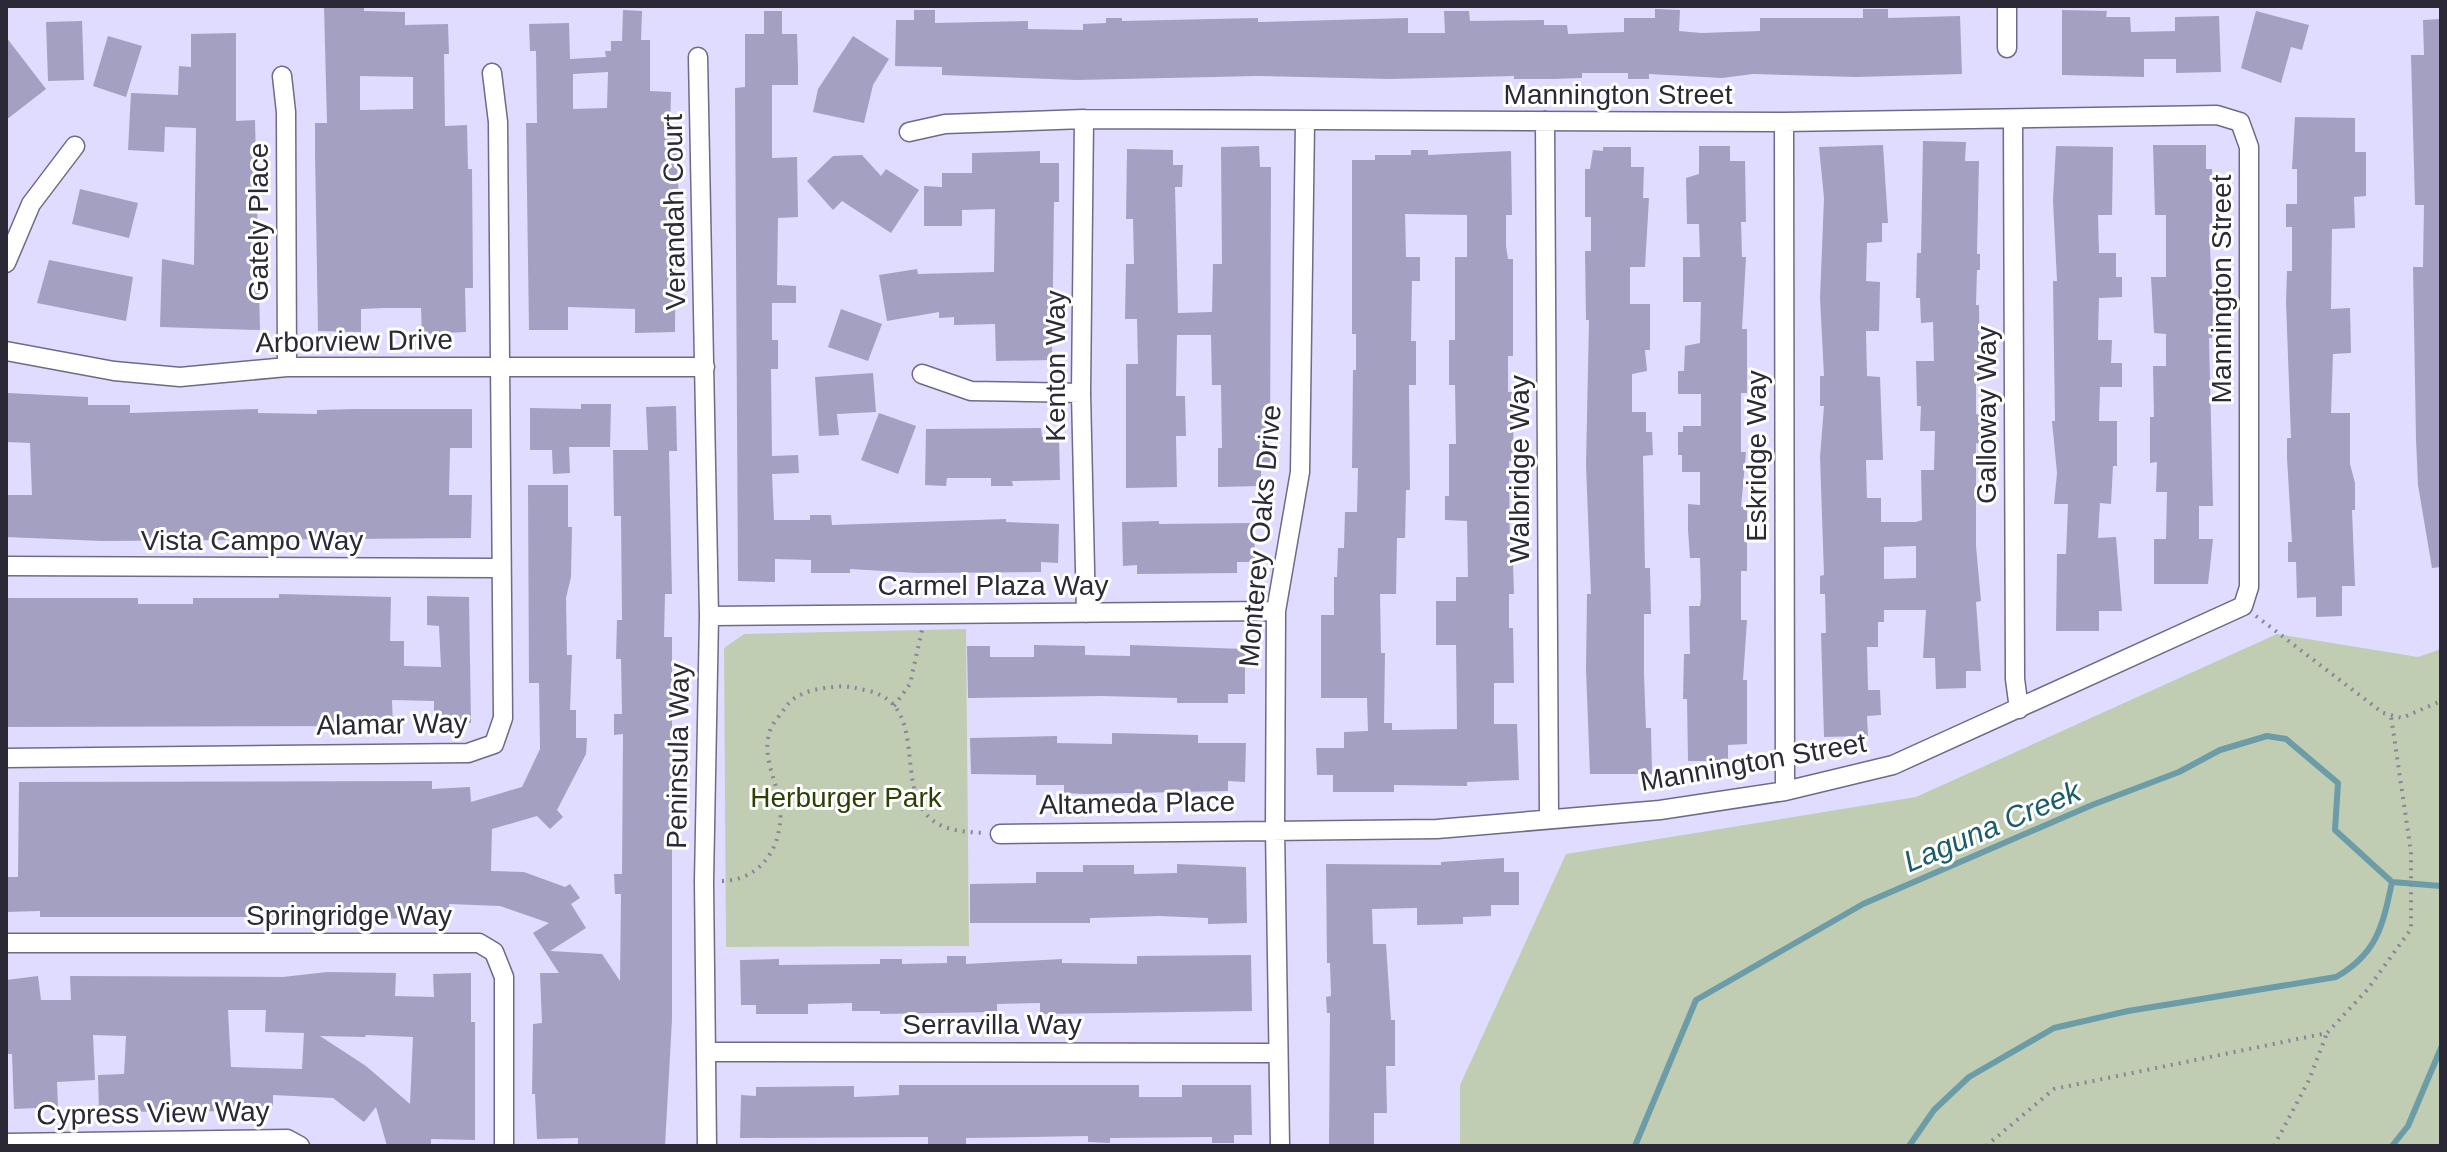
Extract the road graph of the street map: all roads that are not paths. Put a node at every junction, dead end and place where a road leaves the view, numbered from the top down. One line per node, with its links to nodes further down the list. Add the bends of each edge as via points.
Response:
1 (2007, 6): 2 (street)
2 (2007, 48)
3 (698, 57): 17 (street, Verandah Court)
4 (492, 73): 15 (street, Alamar Way, via 498,122)
5 (282, 76): 16 (street, Gately Place)
6 (1084, 119): 10 (street, Mannington Street); 11 (street, Mannington Street, via 945,124); 19 (street, Kenton Way)
7 (2013, 119): 9 (street, Mannington Street); 25 (street, Galloway Way); 25 (street, Mannington Street, via 2217,115 2240,122 2249,147 2249,587 2243,606)
8 (1545, 121): 9 (street, Mannington Street); 10 (street, Mannington Street); 28 (street, Walbridge Way)
9 (1784, 122): 27 (street, Eskridge Way)
10 (1305, 123): 22 (street, Monterey Oaks Drive, via 1300,472)
11 (909, 132)
12 (75, 146): 13 (street, via 31,204)
13 (6, 263)
14 (6, 351): 16 (street, Arborview Drive, via 180,377)
15 (500, 366): 16 (street, Arborview Drive); 17 (street, Arborview Drive); 21 (street, Alamar Way)
16 (287, 367)
17 (705, 367): 24 (street, Peninsula Way)
18 (922, 374): 19 (street, via 971,391)
19 (1081, 393): 23 (street, Kenton Way)
20 (6, 566): 21 (street, Vista Campo Way)
21 (499, 568): 26 (street, Alamar Way, via 503,718 494,744 482,750)
22 (1276, 611): 23 (street, Carmel Plaza Way); 29 (street, Monterey Oaks Drive)
23 (1086, 613): 24 (street, Carmel Plaza Way)
24 (709, 616): 32 (street, Peninsula Way)
25 (2019, 709): 27 (street, Mannington Street, via 1893,765)
26 (6, 758)
27 (1785, 791): 28 (street, Mannington Street, via 1660,810)
28 (1549, 817): 29 (street, Mannington Street, via 1437,829)
29 (1275, 829): 30 (street, Altameda Place); 33 (street, Monterey Oaks Drive)
30 (1000, 834)
31 (6, 943): 36 (street, Springridge Way, via 479,943 494,952 504,977)
32 (706, 1052): 33 (street, Serravilla Way); 37 (street, Peninsula Way)
33 (1278, 1053): 38 (street, Monterey Oaks Drive)
34 (6, 1143): 35 (street, Cypress View Way, via 287,1139)
35 (300, 1146)
36 (504, 1146)
37 (707, 1146)
38 (1280, 1146)

